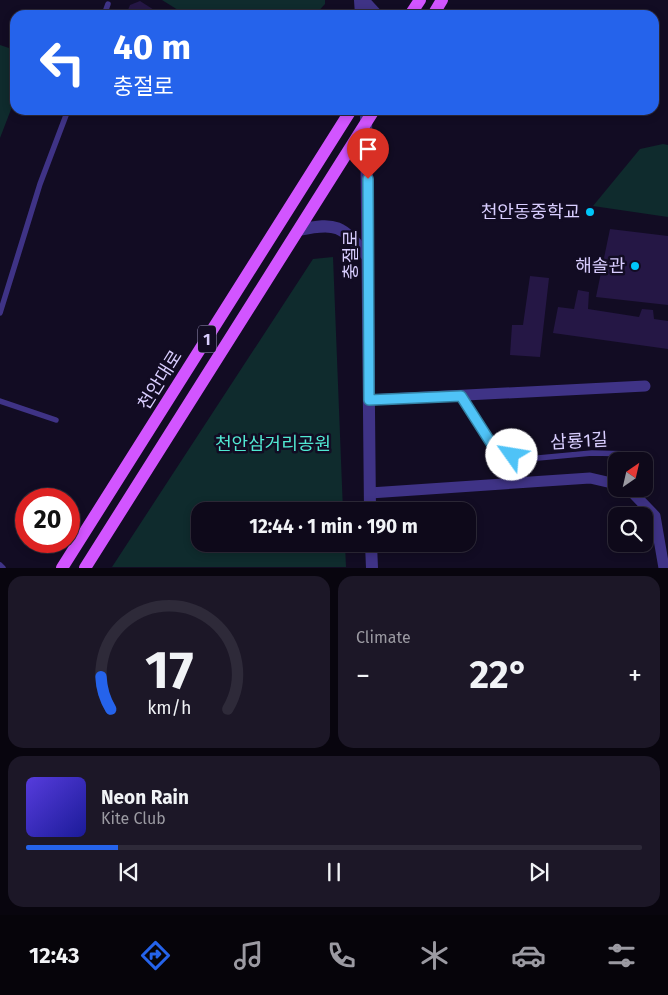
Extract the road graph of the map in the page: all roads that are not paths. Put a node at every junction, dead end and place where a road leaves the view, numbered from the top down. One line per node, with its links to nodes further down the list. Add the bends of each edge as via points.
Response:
1 (362, 0): 4 (street)
2 (108, 4): 3 (lane)
3 (106, 10)
4 (372, 10)
5 (66, 115): 10 (lane, via 40,184)
6 (348, 115): 26 (main road, 천안대로 / 1)
7 (367, 116): 8 (main road, 1); 9 (street, 충절로)
8 (299, 230): 9 (street, via 321,225 341,228); 27 (main road, 1)
9 (368, 257): 13 (street, 충절로)
10 (0, 313)
11 (646, 386): 12 (street)
12 (461, 396): 13 (street); 17 (lane)
13 (369, 400): 20 (street, 충절로)
14 (0, 401): 15 (lane)
15 (56, 420)
16 (608, 453): 17 (lane, 삼룡1길, via 538,458)
17 (498, 454): 19 (lane)
18 (608, 482): 19 (street, via 590,478)
19 (516, 483): 20 (street)
20 (370, 494): 22 (street, 충절로)
21 (638, 498): 29 (street, via 656,516)
22 (370, 502)
23 (371, 552): 28 (street)
24 (0, 565): 25 (lane)
25 (3, 568)
26 (62, 568)
27 (85, 568)
28 (372, 568)
29 (664, 568)

